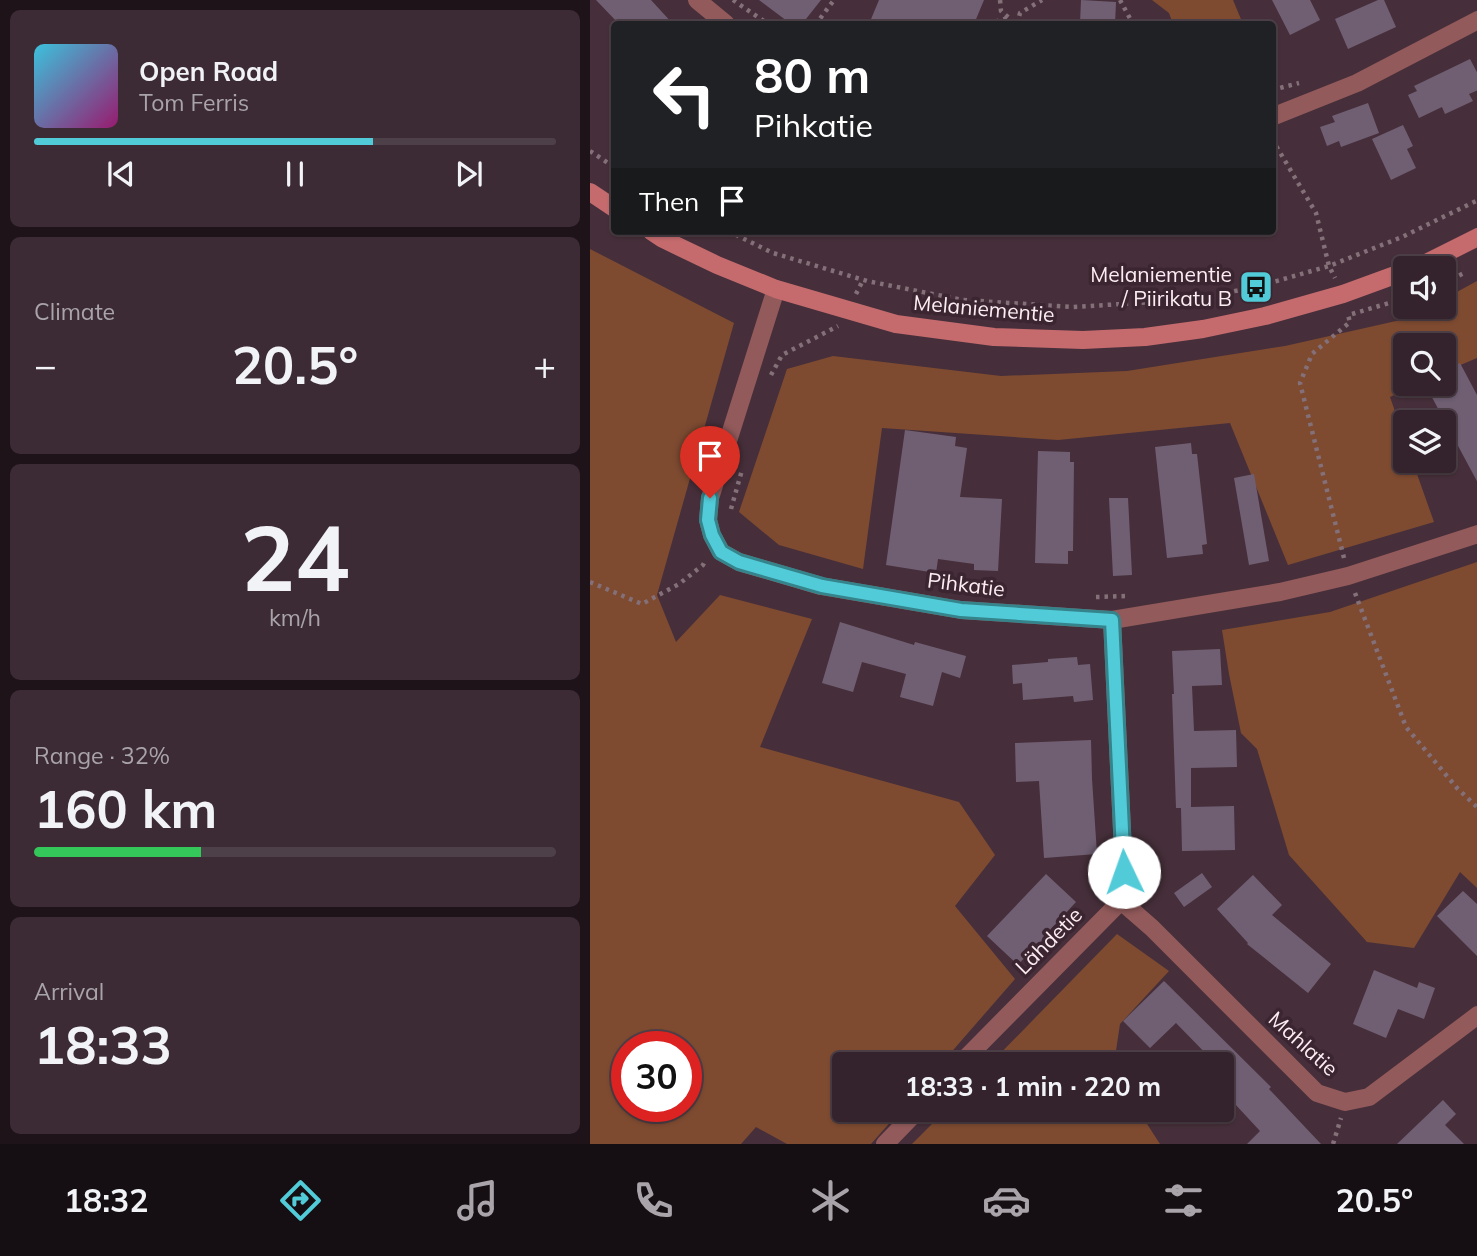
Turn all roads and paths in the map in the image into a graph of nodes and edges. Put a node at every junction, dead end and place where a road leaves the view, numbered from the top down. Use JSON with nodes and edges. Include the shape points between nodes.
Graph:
{"nodes":[{"id":1,"x":697,"y":0,"type":"edge"},
{"id":2,"x":733,"y":0,"type":"edge"},
{"id":3,"x":834,"y":0,"type":"edge"},
{"id":4,"x":1000,"y":0,"type":"edge"},
{"id":5,"x":1042,"y":0,"type":"edge"},
{"id":6,"x":1120,"y":0,"type":"edge"},
{"id":7,"x":1009,"y":18,"type":"junction"},
{"id":8,"x":1477,"y":20,"type":"edge"},
{"id":9,"x":722,"y":21,"type":"edge"},
{"id":10,"x":764,"y":21,"type":"edge"},
{"id":11,"x":820,"y":21,"type":"edge"},
{"id":12,"x":998,"y":21,"type":"edge"},
{"id":13,"x":1013,"y":21,"type":"edge"},
{"id":14,"x":1018,"y":21,"type":"edge"},
{"id":15,"x":1131,"y":21,"type":"edge"},
{"id":16,"x":1276,"y":115,"type":"edge"},
{"id":17,"x":1276,"y":146,"type":"edge"},
{"id":18,"x":590,"y":151,"type":"edge"},
{"id":19,"x":611,"y":165,"type":"edge"},
{"id":20,"x":590,"y":192,"type":"edge"},
{"id":21,"x":1477,"y":200,"type":"edge"},
{"id":22,"x":611,"y":206,"type":"edge"},
{"id":23,"x":657,"y":235,"type":"edge"},
{"id":24,"x":736,"y":235,"type":"edge"},
{"id":25,"x":1477,"y":237,"type":"edge"},
{"id":26,"x":1440,"y":256,"type":"edge"},
{"id":27,"x":1329,"y":266,"type":"junction"},
{"id":28,"x":1466,"y":272,"type":"dead end"},
{"id":29,"x":1393,"y":276,"type":"edge"},
{"id":30,"x":1456,"y":277,"type":"edge"},
{"id":31,"x":863,"y":280,"type":"junction"},
{"id":32,"x":776,"y":289,"type":"junction"},
{"id":33,"x":1342,"y":294,"type":"junction"},
{"id":34,"x":1393,"y":302,"type":"edge"},
{"id":35,"x":848,"y":311,"type":"junction"},
{"id":36,"x":1348,"y":316,"type":"junction"},
{"id":37,"x":769,"y":379,"type":"dead end"},
{"id":38,"x":746,"y":457,"type":"dead end"},
{"id":39,"x":730,"y":510,"type":"dead end"},
{"id":40,"x":1477,"y":534,"type":"edge"},
{"id":41,"x":716,"y":542,"type":"junction"},
{"id":42,"x":1348,"y":576,"type":"junction"},
{"id":43,"x":590,"y":582,"type":"edge"},
{"id":44,"x":1132,"y":595,"type":"dead end"},
{"id":45,"x":1093,"y":597,"type":"dead end"},
{"id":46,"x":1112,"y":620,"type":"junction"},
{"id":47,"x":1477,"y":808,"type":"edge"},
{"id":48,"x":1121,"y":901,"type":"junction"},
{"id":49,"x":1477,"y":1015,"type":"edge"},
{"id":50,"x":972,"y":1052,"type":"edge"},
{"id":51,"x":906,"y":1122,"type":"edge"},
{"id":52,"x":885,"y":1144,"type":"edge"}],
"edges":[{"from":1,"to":9,"type":"street"},
{"from":2,"to":10,"type":"path"},
{"from":3,"to":11,"type":"path"},
{"from":4,"to":7,"type":"path","via":[[1001,11]]},
{"from":5,"to":14,"type":"path","via":[[1020,13]]},
{"from":6,"to":15,"type":"path"},
{"from":7,"to":12,"type":"path"},
{"from":7,"to":13,"type":"path"},
{"from":8,"to":16,"type":"street","via":[[1357,83]]},
{"from":17,"to":27,"type":"path","via":[[1316,213]]},
{"from":18,"to":19,"type":"path"},
{"from":20,"to":22,"type":"main road"},
{"from":21,"to":27,"type":"path"},
{"from":23,"to":32,"type":"main road","name":"Melaniementie"},
{"from":24,"to":31,"type":"path","via":[[773,253]]},
{"from":25,"to":26,"type":"main road"},
{"from":27,"to":31,"type":"path","via":[[1187,300],[1073,307],[963,300]]},
{"from":27,"to":33,"type":"path"},
{"from":28,"to":30,"type":"path"},
{"from":29,"to":33,"type":"main road","name":"Melaniementie"},
{"from":31,"to":35,"type":"path"},
{"from":32,"to":35,"type":"main road","name":"Melaniementie"},
{"from":32,"to":41,"type":"street","via":[[710,498],[708,520]]},
{"from":33,"to":35,"type":"main road","name":"Melaniementie","via":[[1203,329],[1083,340],[994,337],[896,324]]},
{"from":33,"to":36,"type":"path"},
{"from":34,"to":36,"type":"path"},
{"from":35,"to":37,"type":"path","via":[[839,326],[782,355]]},
{"from":36,"to":42,"type":"path","via":[[1350,322],[1312,354],[1300,383]]},
{"from":38,"to":39,"type":"path"},
{"from":40,"to":42,"type":"street","name":"Pihkatie"},
{"from":41,"to":43,"type":"path","via":[[703,565],[642,604]]},
{"from":41,"to":46,"type":"street","name":"Pihkatie","via":[[721,552],[739,562],[822,586],[961,610]]},
{"from":42,"to":46,"type":"street","name":"Pihkatie"},
{"from":42,"to":47,"type":"path","via":[[1406,727]]},
{"from":44,"to":45,"type":"path"},
{"from":46,"to":48,"type":"street","via":[[1124,872]]},
{"from":48,"to":49,"type":"street","name":"Mahlatie","via":[[1317,1093],[1345,1102],[1369,1097]]},
{"from":48,"to":50,"type":"street","name":"Lähdetie"},
{"from":51,"to":52,"type":"street"}]}
